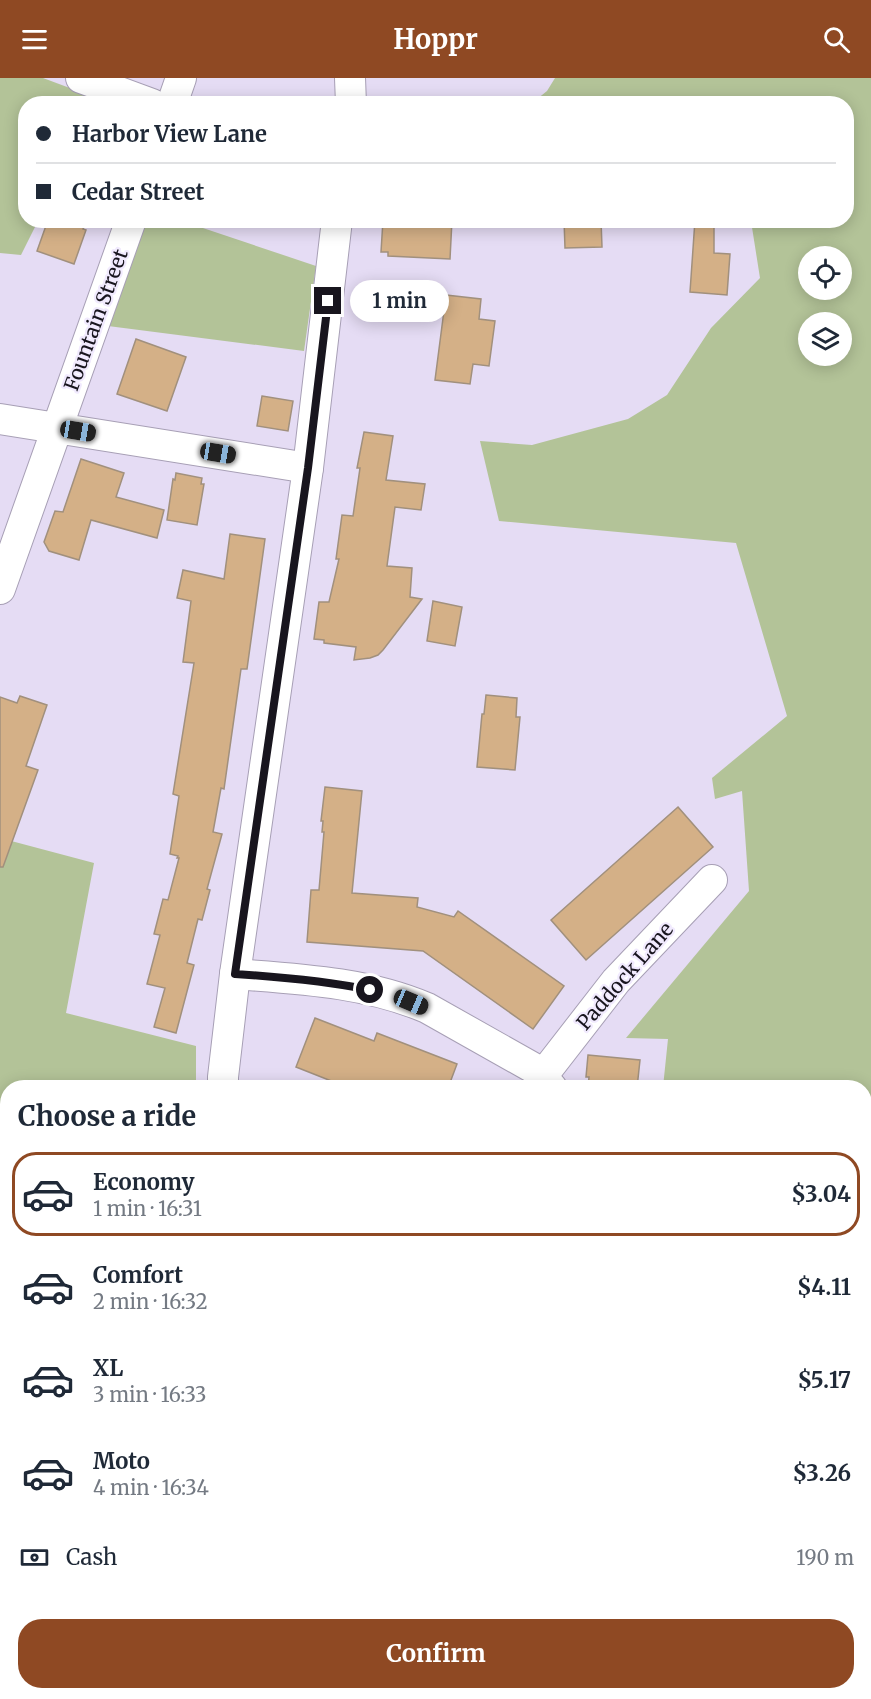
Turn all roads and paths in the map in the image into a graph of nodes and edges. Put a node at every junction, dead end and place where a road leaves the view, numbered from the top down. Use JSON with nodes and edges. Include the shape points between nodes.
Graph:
{"nodes":[{"id":1,"x":81,"y":78,"type":"edge"},
{"id":2,"x":181,"y":78,"type":"edge"},
{"id":3,"x":350,"y":78,"type":"edge"},
{"id":4,"x":130,"y":96,"type":"edge"},
{"id":5,"x":175,"y":96,"type":"edge"},
{"id":6,"x":351,"y":96,"type":"edge"},
{"id":7,"x":128,"y":228,"type":"edge"},
{"id":8,"x":336,"y":228,"type":"edge"},
{"id":9,"x":0,"y":419,"type":"edge"},
{"id":10,"x":57,"y":428,"type":"junction"},
{"id":11,"x":308,"y":468,"type":"junction"},
{"id":12,"x":0,"y":589,"type":"edge"},
{"id":13,"x":712,"y":880,"type":"dead end"},
{"id":14,"x":235,"y":974,"type":"junction"},
{"id":15,"x":223,"y":1080,"type":"edge"},
{"id":16,"x":547,"y":1080,"type":"edge"},
{"id":17,"x":549,"y":1080,"type":"edge"}],
"edges":[{"from":1,"to":4,"type":"street"},
{"from":2,"to":5,"type":"street"},
{"from":3,"to":6,"type":"street"},
{"from":7,"to":10,"type":"street","name":"Fountain Street"},
{"from":8,"to":11,"type":"street"},
{"from":9,"to":10,"type":"street"},
{"from":10,"to":11,"type":"street"},
{"from":10,"to":12,"type":"street","name":"Fountain Street"},
{"from":11,"to":14,"type":"street"},
{"from":13,"to":17,"type":"street","name":"Paddock Lane","via":[[616,981]]},
{"from":14,"to":15,"type":"street"},
{"from":14,"to":16,"type":"street","via":[[343,984],[395,996],[427,1008],[537,1070]]}]}
